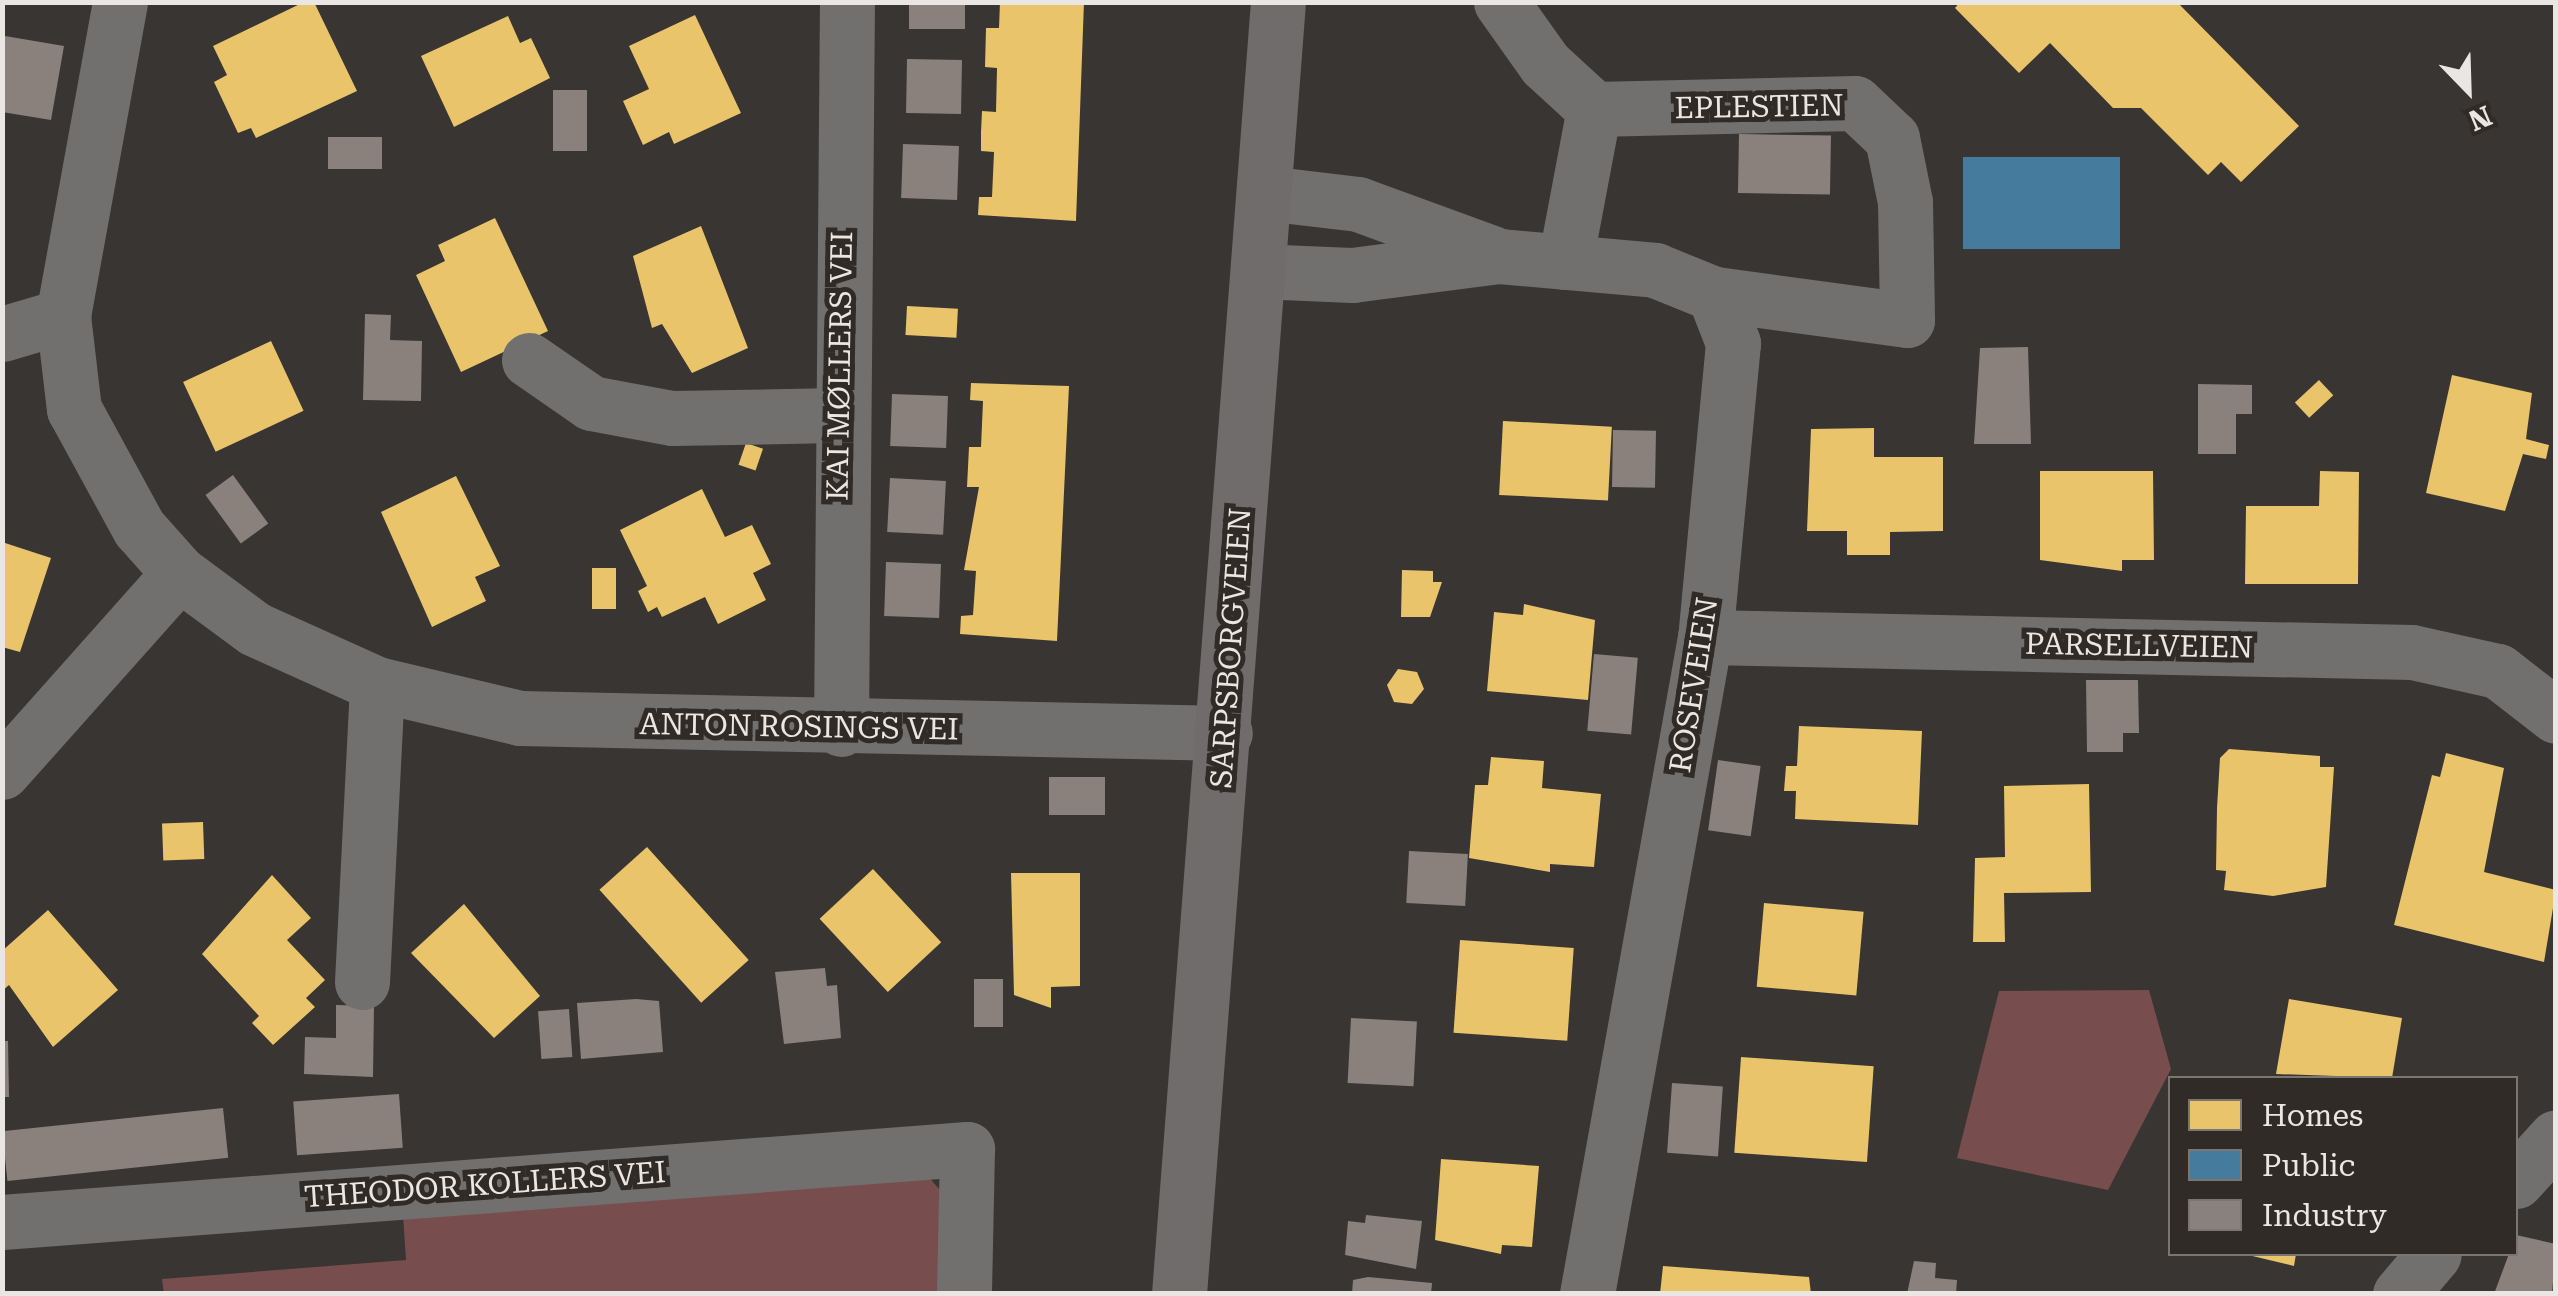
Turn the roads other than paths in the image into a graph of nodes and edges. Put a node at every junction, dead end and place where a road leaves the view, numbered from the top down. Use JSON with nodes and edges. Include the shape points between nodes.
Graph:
{"nodes":[{"id":1,"x":120,"y":2,"type":"edge"},
{"id":2,"x":847,"y":2,"type":"edge"},
{"id":3,"x":1278,"y":2,"type":"edge"},
{"id":4,"x":1501,"y":2,"type":"edge"},
{"id":5,"x":1594,"y":110,"type":"junction"},
{"id":6,"x":1266,"y":193,"type":"junction"},
{"id":7,"x":1499,"y":256,"type":"junction"},
{"id":8,"x":1565,"y":262,"type":"junction"},
{"id":9,"x":1259,"y":271,"type":"junction"},
{"id":10,"x":1714,"y":294,"type":"junction"},
{"id":11,"x":63,"y":316,"type":"junction"},
{"id":12,"x":2,"y":334,"type":"edge"},
{"id":13,"x":530,"y":360,"type":"dead end"},
{"id":14,"x":837,"y":414,"type":"junction"},
{"id":15,"x":180,"y":574,"type":"junction"},
{"id":16,"x":1705,"y":637,"type":"junction"},
{"id":17,"x":377,"y":684,"type":"junction"},
{"id":18,"x":2556,"y":716,"type":"edge"},
{"id":19,"x":841,"y":729,"type":"junction"},
{"id":20,"x":1226,"y":733,"type":"junction"},
{"id":21,"x":2,"y":772,"type":"edge"},
{"id":22,"x":362,"y":982,"type":"dead end"},
{"id":23,"x":2556,"y":1136,"type":"edge"},
{"id":24,"x":2518,"y":1179,"type":"edge"},
{"id":25,"x":2,"y":1222,"type":"edge"},
{"id":26,"x":2432,"y":1256,"type":"edge"},
{"id":27,"x":964,"y":1294,"type":"edge"},
{"id":28,"x":1179,"y":1294,"type":"edge"},
{"id":29,"x":1587,"y":1294,"type":"edge"},
{"id":30,"x":2400,"y":1294,"type":"edge"}],
"edges":[{"from":1,"to":11,"type":"street","name":"ANTON ROSINGS VEI"},
{"from":2,"to":14,"type":"street","name":"KAI MØLLERS VEI"},
{"from":3,"to":6,"type":"highway","name":"SARPSBORGVEIEN"},
{"from":4,"to":5,"type":"street"},
{"from":5,"to":8,"type":"street"},
{"from":5,"to":10,"type":"street","name":"EPLESTIEN","via":[[1855,103],[1892,138],[1905,202],[1907,320]]},
{"from":6,"to":7,"type":"street","via":[[1358,204]]},
{"from":6,"to":9,"type":"highway","name":"SARPSBORGVEIEN"},
{"from":7,"to":8,"type":"street"},
{"from":7,"to":9,"type":"street","via":[[1352,275]]},
{"from":8,"to":10,"type":"street","via":[[1655,270]]},
{"from":9,"to":20,"type":"highway","name":"SARPSBORGVEIEN"},
{"from":10,"to":16,"type":"street","name":"ROSEVEIEN","via":[[1733,343]]},
{"from":11,"to":12,"type":"street"},
{"from":11,"to":15,"type":"street","name":"ANTON ROSINGS VEI","via":[[74,409],[139,528]]},
{"from":13,"to":14,"type":"street","via":[[590,403],[672,418]]},
{"from":14,"to":19,"type":"street","name":"KAI MØLLERS VEI"},
{"from":15,"to":17,"type":"street","name":"ANTON ROSINGS VEI","via":[[255,629]]},
{"from":15,"to":21,"type":"street"},
{"from":16,"to":18,"type":"street","name":"PARSELLVEIEN","via":[[2412,652],[2498,670]]},
{"from":16,"to":29,"type":"street","name":"ROSEVEIEN"},
{"from":17,"to":19,"type":"street","name":"ANTON ROSINGS VEI","via":[[520,718]]},
{"from":17,"to":22,"type":"street"},
{"from":19,"to":20,"type":"street","name":"ANTON ROSINGS VEI"},
{"from":20,"to":28,"type":"highway","name":"SARPSBORGVEIEN"},
{"from":23,"to":24,"type":"street"},
{"from":25,"to":27,"type":"street","name":"THEODOR KOLLERS VEI","via":[[967,1149]]},
{"from":26,"to":30,"type":"street"}]}
